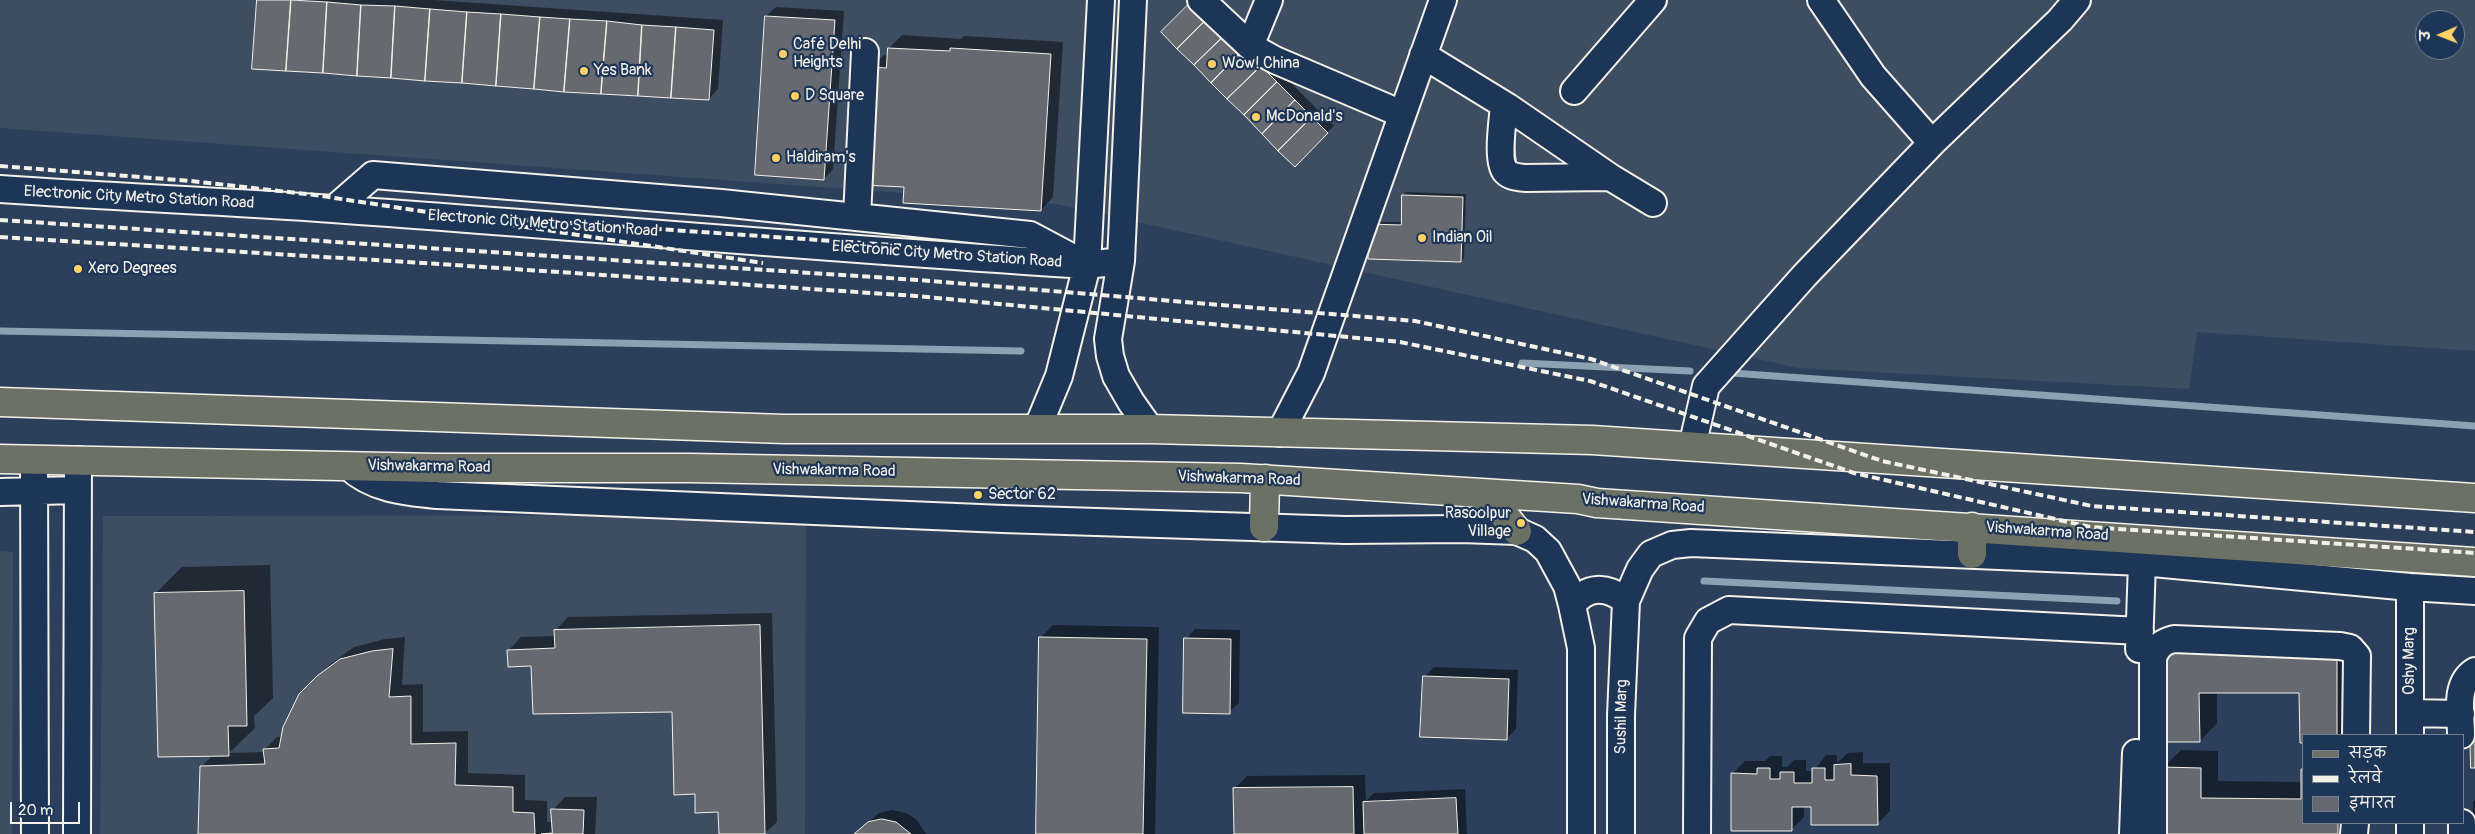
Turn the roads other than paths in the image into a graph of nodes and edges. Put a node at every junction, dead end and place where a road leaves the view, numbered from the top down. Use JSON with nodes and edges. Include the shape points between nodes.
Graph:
{"nodes":[{"id":1,"x":1101,"y":0,"type":"edge"},
{"id":2,"x":1133,"y":0,"type":"edge"},
{"id":3,"x":1200,"y":0,"type":"edge"},
{"id":4,"x":1269,"y":0,"type":"edge"},
{"id":5,"x":1443,"y":0,"type":"edge"},
{"id":6,"x":1653,"y":0,"type":"edge"},
{"id":7,"x":1821,"y":0,"type":"edge"},
{"id":8,"x":2077,"y":0,"type":"edge"},
{"id":9,"x":1250,"y":46,"type":"junction"},
{"id":10,"x":866,"y":52,"type":"dead end"},
{"id":11,"x":1423,"y":55,"type":"junction"},
{"id":12,"x":1574,"y":91,"type":"dead end"},
{"id":13,"x":1504,"y":105,"type":"junction"},
{"id":14,"x":1402,"y":114,"type":"junction"},
{"id":15,"x":1932,"y":143,"type":"junction"},
{"id":16,"x":1610,"y":177,"type":"junction"},
{"id":17,"x":0,"y":189,"type":"edge"},
{"id":18,"x":1653,"y":203,"type":"dead end"},
{"id":19,"x":334,"y":209,"type":"junction"},
{"id":20,"x":857,"y":217,"type":"junction"},
{"id":21,"x":1121,"y":261,"type":"junction"},
{"id":22,"x":1087,"y":265,"type":"junction"},
{"id":23,"x":0,"y":402,"type":"edge"},
{"id":24,"x":691,"y":426,"type":"junction"},
{"id":25,"x":1037,"y":428,"type":"junction"},
{"id":26,"x":784,"y":429,"type":"junction"},
{"id":27,"x":1150,"y":429,"type":"junction"},
{"id":28,"x":1280,"y":433,"type":"junction"},
{"id":29,"x":1692,"y":447,"type":"junction"},
{"id":30,"x":0,"y":459,"type":"edge"},
{"id":31,"x":34,"y":460,"type":"junction"},
{"id":32,"x":78,"y":460,"type":"junction"},
{"id":33,"x":348,"y":466,"type":"junction"},
{"id":34,"x":690,"y":468,"type":"junction"},
{"id":35,"x":782,"y":470,"type":"junction"},
{"id":36,"x":1265,"y":479,"type":"junction"},
{"id":37,"x":78,"y":490,"type":"junction"},
{"id":38,"x":0,"y":492,"type":"edge"},
{"id":39,"x":34,"y":492,"type":"junction"},
{"id":40,"x":1479,"y":493,"type":"junction"},
{"id":41,"x":2475,"y":498,"type":"edge"},
{"id":42,"x":1264,"y":527,"type":"junction"},
{"id":43,"x":1972,"y":527,"type":"junction"},
{"id":44,"x":1517,"y":531,"type":"junction"},
{"id":45,"x":1972,"y":554,"type":"junction"},
{"id":46,"x":2142,"y":562,"type":"junction"},
{"id":47,"x":2475,"y":562,"type":"edge"},
{"id":48,"x":2410,"y":587,"type":"junction"},
{"id":49,"x":2475,"y":591,"type":"edge"},
{"id":50,"x":1626,"y":600,"type":"junction"},
{"id":51,"x":1572,"y":605,"type":"junction"},
{"id":52,"x":2140,"y":631,"type":"junction"},
{"id":53,"x":2475,"y":670,"type":"edge"},
{"id":54,"x":2410,"y":724,"type":"edge"},
{"id":55,"x":2461,"y":724,"type":"edge"},
{"id":56,"x":2356,"y":734,"type":"edge"},
{"id":57,"x":35,"y":834,"type":"edge"},
{"id":58,"x":77,"y":834,"type":"edge"},
{"id":59,"x":1581,"y":834,"type":"edge"},
{"id":60,"x":1621,"y":834,"type":"edge"},
{"id":61,"x":1697,"y":834,"type":"edge"},
{"id":62,"x":2133,"y":834,"type":"edge"},
{"id":63,"x":2153,"y":834,"type":"edge"}],
"edges":[{"from":1,"to":22,"type":"street"},
{"from":2,"to":21,"type":"street"},
{"from":3,"to":9,"type":"street"},
{"from":4,"to":9,"type":"street"},
{"from":5,"to":11,"type":"street"},
{"from":6,"to":12,"type":"street"},
{"from":7,"to":15,"type":"street","via":[[1873,76]]},
{"from":8,"to":15,"type":"street"},
{"from":9,"to":14,"type":"street","via":[[1275,60]]},
{"from":10,"to":20,"type":"street"},
{"from":11,"to":13,"type":"street"},
{"from":11,"to":14,"type":"street"},
{"from":13,"to":16,"type":"street"},
{"from":13,"to":16,"type":"street","via":[[1501,162],[1513,177]]},
{"from":14,"to":28,"type":"street","via":[[1311,373]]},
{"from":15,"to":29,"type":"street","via":[[1805,275],[1706,386]]},
{"from":16,"to":18,"type":"street"},
{"from":17,"to":19,"type":"street","name":"Electronic City Metro Station Road"},
{"from":19,"to":20,"type":"street","via":[[373,175]]},
{"from":19,"to":22,"type":"street","name":"Electronic City Metro Station Road"},
{"from":20,"to":22,"type":"street","via":[[1030,236]]},
{"from":21,"to":22,"type":"street","name":"Electronic City Metro Station Road"},
{"from":21,"to":27,"type":"street","via":[[1108,339],[1110,356],[1121,385]]},
{"from":22,"to":25,"type":"street","via":[[1059,376]]},
{"from":23,"to":24,"type":"main road"},
{"from":24,"to":26,"type":"main road"},
{"from":24,"to":34,"type":"main road","via":[[709,433],[714,440],[714,451],[703,465]]},
{"from":25,"to":26,"type":"main road"},
{"from":25,"to":27,"type":"main road"},
{"from":26,"to":35,"type":"main road","via":[[771,433],[763,440],[761,448],[762,457],[768,465]]},
{"from":27,"to":28,"type":"main road"},
{"from":28,"to":29,"type":"main road","via":[[1592,440]]},
{"from":29,"to":41,"type":"main road"},
{"from":30,"to":31,"type":"main road","name":"Vishwakarma Road"},
{"from":31,"to":32,"type":"main road","name":"Vishwakarma Road"},
{"from":31,"to":39,"type":"street"},
{"from":32,"to":33,"type":"main road","name":"Vishwakarma Road"},
{"from":32,"to":37,"type":"street"},
{"from":33,"to":34,"type":"main road","name":"Vishwakarma Road"},
{"from":33,"to":42,"type":"street","via":[[360,477],[399,491],[437,495]]},
{"from":34,"to":35,"type":"main road","name":"Vishwakarma Road"},
{"from":35,"to":36,"type":"main road","name":"Vishwakarma Road"},
{"from":36,"to":40,"type":"main road","name":"Vishwakarma Road"},
{"from":36,"to":42,"type":"main road"},
{"from":37,"to":39,"type":"street"},
{"from":37,"to":58,"type":"street"},
{"from":38,"to":39,"type":"street"},
{"from":39,"to":57,"type":"street"},
{"from":40,"to":43,"type":"main road","name":"Vishwakarma Road"},
{"from":40,"to":44,"type":"main road"},
{"from":42,"to":44,"type":"street"},
{"from":43,"to":45,"type":"main road"},
{"from":43,"to":47,"type":"main road","name":"Vishwakarma Road"},
{"from":44,"to":51,"type":"street","via":[[1535,539],[1548,550],[1567,586]]},
{"from":45,"to":46,"type":"street"},
{"from":45,"to":50,"type":"street","via":[[1691,543],[1672,545],[1651,554],[1640,569]]},
{"from":46,"to":48,"type":"street"},
{"from":46,"to":52,"type":"street"},
{"from":48,"to":49,"type":"street"},
{"from":48,"to":54,"type":"street","name":"Oshy Marg"},
{"from":50,"to":51,"type":"street","via":[[1611,592],[1594,590],[1580,595]]},
{"from":50,"to":60,"type":"street","name":"Sushil Marg","via":[[1620,715]]},
{"from":51,"to":59,"type":"street","via":[[1580,648]]},
{"from":52,"to":61,"type":"street","via":[[1728,610],[1708,621],[1698,638]]},
{"from":52,"to":62,"type":"street"},
{"from":53,"to":55,"type":"street","via":[[2466,677],[2460,691]]},
{"from":54,"to":55,"type":"street"},
{"from":56,"to":63,"type":"street","via":[[2357,656],[2350,648],[2174,639],[2164,642],[2157,647],[2153,657]]}]}
